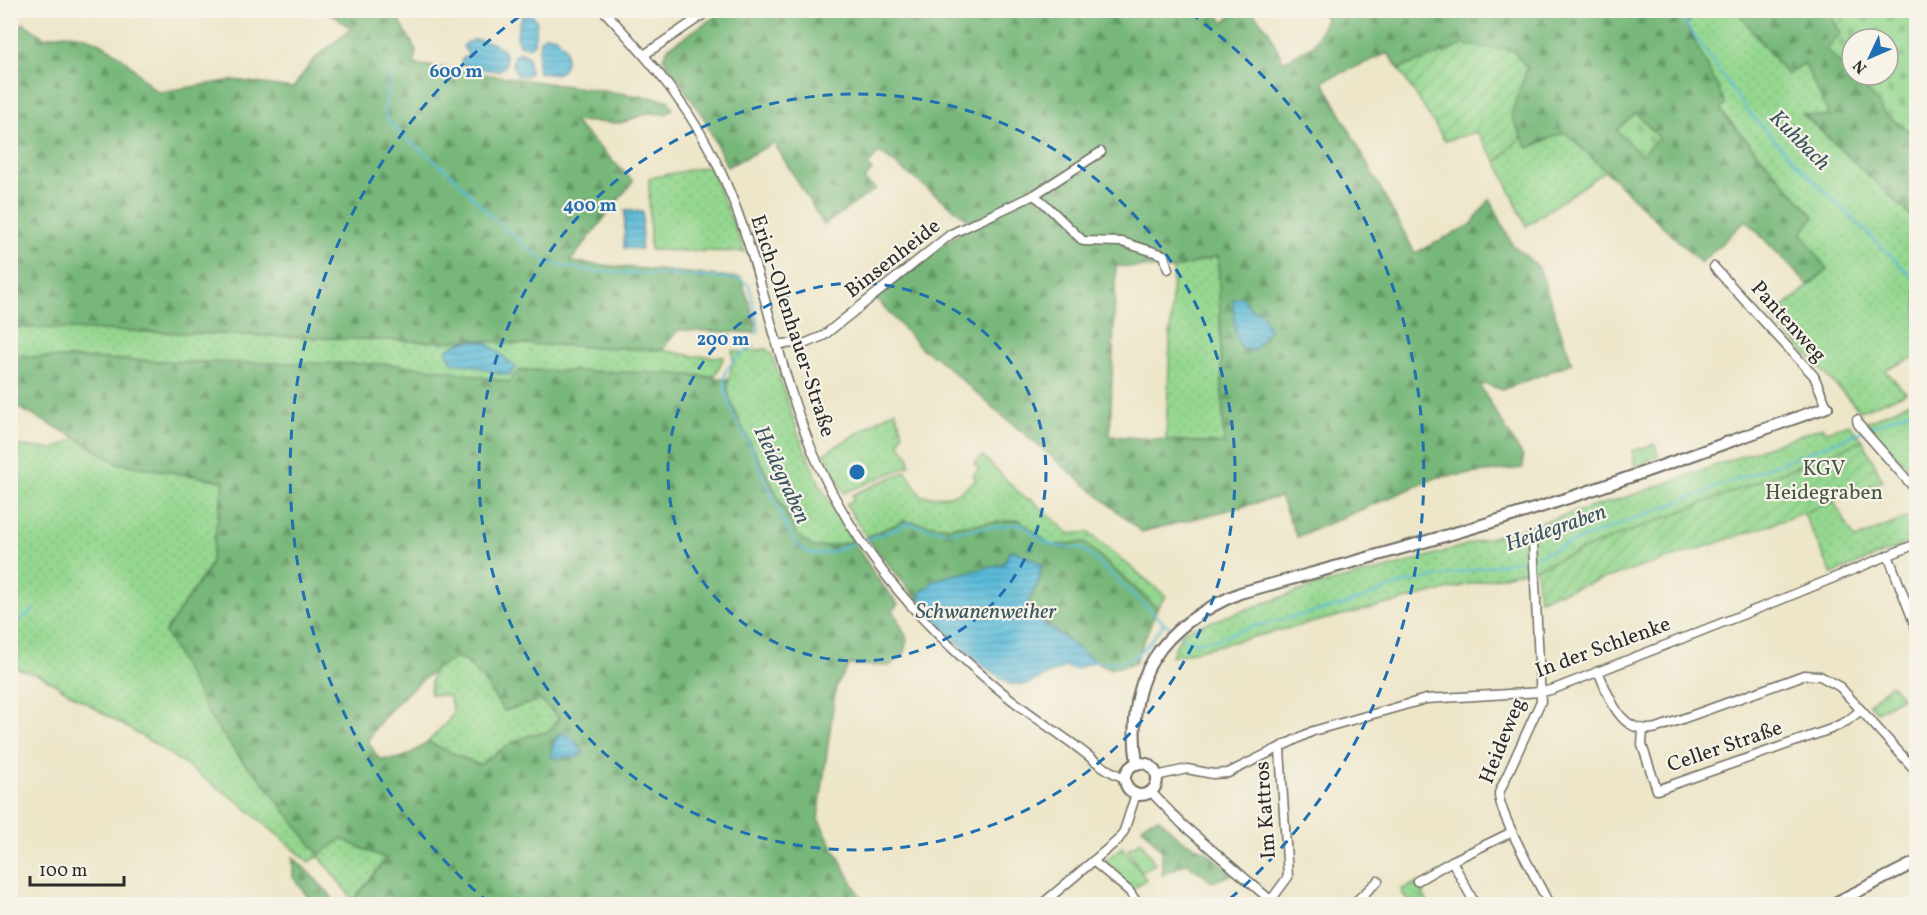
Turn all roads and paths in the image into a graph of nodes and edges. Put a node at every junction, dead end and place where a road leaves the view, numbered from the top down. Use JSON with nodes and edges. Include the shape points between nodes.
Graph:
{"nodes":[{"id":1,"x":603,"y":10,"type":"edge"},
{"id":2,"x":710,"y":10,"type":"edge"},
{"id":3,"x":644,"y":55,"type":"junction"},
{"id":4,"x":1101,"y":152,"type":"dead end"},
{"id":5,"x":1034,"y":195,"type":"junction"},
{"id":6,"x":1714,"y":267,"type":"dead end"},
{"id":7,"x":1168,"y":269,"type":"dead end"},
{"id":8,"x":776,"y":344,"type":"junction"},
{"id":9,"x":1827,"y":407,"type":"joint"},
{"id":10,"x":1858,"y":423,"type":"dead end"},
{"id":11,"x":1917,"y":490,"type":"edge"},
{"id":12,"x":1533,"y":543,"type":"dead end"},
{"id":13,"x":1917,"y":544,"type":"edge"},
{"id":14,"x":1888,"y":555,"type":"junction"},
{"id":15,"x":1917,"y":628,"type":"edge"},
{"id":16,"x":1598,"y":671,"type":"junction"},
{"id":17,"x":1542,"y":692,"type":"junction"},
{"id":18,"x":1861,"y":710,"type":"junction"},
{"id":19,"x":1644,"y":730,"type":"junction"},
{"id":20,"x":1280,"y":749,"type":"junction"},
{"id":21,"x":1137,"y":764,"type":"junction"},
{"id":22,"x":1917,"y":771,"type":"edge"},
{"id":23,"x":1156,"y":776,"type":"junction"},
{"id":24,"x":1125,"y":778,"type":"junction"},
{"id":25,"x":1151,"y":792,"type":"junction"},
{"id":26,"x":1136,"y":794,"type":"junction"},
{"id":27,"x":1512,"y":832,"type":"junction"},
{"id":28,"x":1094,"y":861,"type":"junction"},
{"id":29,"x":1452,"y":861,"type":"junction"},
{"id":30,"x":1917,"y":862,"type":"edge"},
{"id":31,"x":1378,"y":881,"type":"dead end"},
{"id":32,"x":1418,"y":881,"type":"dead end"},
{"id":33,"x":1273,"y":902,"type":"edge"},
{"id":34,"x":1042,"y":904,"type":"edge"},
{"id":35,"x":1138,"y":904,"type":"edge"},
{"id":36,"x":1353,"y":904,"type":"edge"},
{"id":37,"x":1475,"y":904,"type":"edge"},
{"id":38,"x":1550,"y":904,"type":"edge"},
{"id":39,"x":1833,"y":904,"type":"edge"}],
"edges":[{"from":1,"to":3,"type":"street","name":"Erich-Ollenhauer-Straße"},
{"from":2,"to":3,"type":"street"},
{"from":3,"to":8,"type":"street","name":"Erich-Ollenhauer-Straße","via":[[684,106],[725,181]]},
{"from":4,"to":5,"type":"street","name":"Binsenheide"},
{"from":5,"to":7,"type":"street","via":[[1083,242],[1122,242],[1164,255]]},
{"from":5,"to":8,"type":"street","name":"Binsenheide","via":[[951,234],[823,336],[806,343]]},
{"from":6,"to":9,"type":"street","name":"Pantenweg","via":[[1814,376]]},
{"from":8,"to":24,"type":"street","name":"Erich-Ollenhauer-Straße","via":[[814,454],[836,499],[860,541],[904,599],[961,657],[1013,701],[1099,764]]},
{"from":9,"to":21,"type":"main road","via":[[1643,474],[1214,604],[1187,622],[1150,664],[1138,693],[1133,728]]},
{"from":10,"to":11,"type":"street"},
{"from":12,"to":17,"type":"street","name":"Heideweg"},
{"from":13,"to":14,"type":"street","name":"In der Schlenke"},
{"from":14,"to":15,"type":"street"},
{"from":14,"to":16,"type":"street","name":"In der Schlenke"},
{"from":16,"to":17,"type":"street","name":"In der Schlenke"},
{"from":16,"to":19,"type":"street","via":[[1620,716]]},
{"from":17,"to":20,"type":"street","name":"In der Schlenke","via":[[1426,699],[1313,732]]},
{"from":17,"to":27,"type":"street","name":"Heideweg","via":[[1500,794]]},
{"from":18,"to":19,"type":"street","via":[[1826,678],[1804,675]]},
{"from":18,"to":19,"type":"street","name":"Celler Straße","via":[[1847,722],[1820,733],[1657,790],[1642,745]]},
{"from":18,"to":22,"type":"street"},
{"from":20,"to":23,"type":"street","name":"In der Schlenke","via":[[1228,773],[1187,769]]},
{"from":20,"to":33,"type":"street","name":"Im Kattros","via":[[1288,877]]},
{"from":21,"to":23,"type":"main road","via":[[1147,765]]},
{"from":21,"to":24,"type":"main road"},
{"from":23,"to":25,"type":"main road"},
{"from":24,"to":26,"type":"main road","via":[[1128,788]]},
{"from":25,"to":26,"type":"main road"},
{"from":25,"to":33,"type":"street","via":[[1182,824]]},
{"from":26,"to":28,"type":"street","via":[[1124,831]]},
{"from":27,"to":29,"type":"street"},
{"from":27,"to":38,"type":"street","name":"Heideweg"},
{"from":28,"to":34,"type":"street"},
{"from":28,"to":35,"type":"street","via":[[1129,891]]},
{"from":29,"to":32,"type":"street"},
{"from":29,"to":37,"type":"street"},
{"from":30,"to":39,"type":"main road"},
{"from":31,"to":36,"type":"street"}]}
